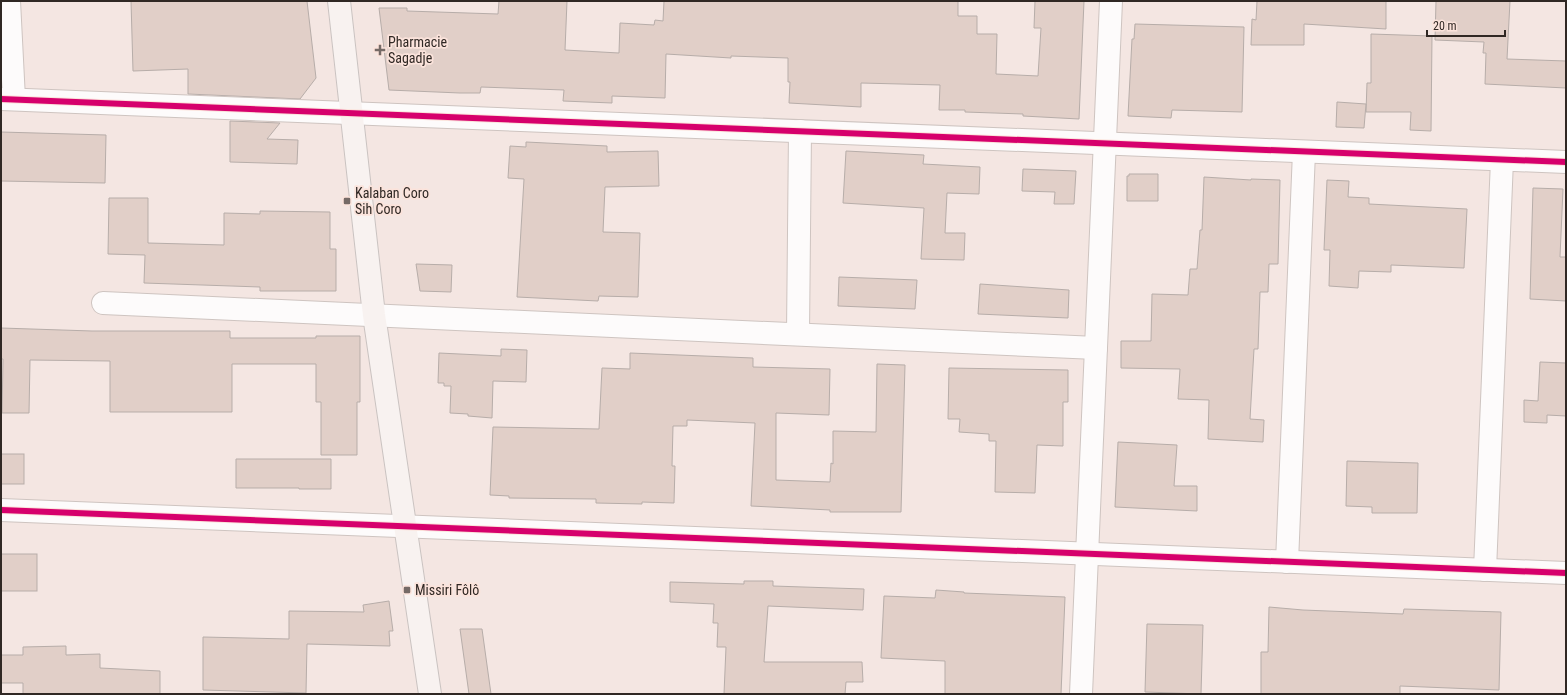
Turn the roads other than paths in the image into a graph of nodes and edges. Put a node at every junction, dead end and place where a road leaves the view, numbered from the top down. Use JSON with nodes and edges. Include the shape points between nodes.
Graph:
{"nodes":[{"id":1,"x":9,"y":1,"type":"edge"},
{"id":2,"x":339,"y":1,"type":"edge"},
{"id":3,"x":1111,"y":1,"type":"edge"},
{"id":4,"x":7,"y":99,"type":"edge"},
{"id":5,"x":351,"y":113,"type":"junction"},
{"id":6,"x":800,"y":131,"type":"junction"},
{"id":7,"x":1105,"y":144,"type":"junction"},
{"id":8,"x":1304,"y":152,"type":"junction"},
{"id":9,"x":1502,"y":160,"type":"junction"},
{"id":10,"x":1566,"y":162,"type":"edge"},
{"id":11,"x":104,"y":303,"type":"dead end"},
{"id":12,"x":374,"y":316,"type":"junction"},
{"id":13,"x":798,"y":334,"type":"junction"},
{"id":14,"x":1096,"y":348,"type":"junction"},
{"id":15,"x":1,"y":510,"type":"edge"},
{"id":16,"x":405,"y":526,"type":"junction"},
{"id":17,"x":1086,"y":553,"type":"junction"},
{"id":18,"x":1287,"y":562,"type":"junction"},
{"id":19,"x":1485,"y":570,"type":"junction"},
{"id":20,"x":1566,"y":573,"type":"edge"},
{"id":21,"x":430,"y":694,"type":"edge"},
{"id":22,"x":1081,"y":694,"type":"edge"}],
"edges":[{"from":1,"to":4,"type":"street"},
{"from":2,"to":5,"type":"main road"},
{"from":3,"to":7,"type":"street"},
{"from":4,"to":5,"type":"street"},
{"from":5,"to":6,"type":"street"},
{"from":5,"to":12,"type":"main road"},
{"from":6,"to":7,"type":"street"},
{"from":6,"to":13,"type":"street"},
{"from":7,"to":8,"type":"street"},
{"from":7,"to":14,"type":"street"},
{"from":8,"to":9,"type":"street"},
{"from":8,"to":18,"type":"street"},
{"from":9,"to":10,"type":"street"},
{"from":9,"to":19,"type":"street"},
{"from":11,"to":12,"type":"street"},
{"from":12,"to":13,"type":"street"},
{"from":12,"to":16,"type":"main road"},
{"from":13,"to":14,"type":"street"},
{"from":14,"to":17,"type":"street"},
{"from":15,"to":16,"type":"street"},
{"from":16,"to":17,"type":"street"},
{"from":16,"to":21,"type":"main road"},
{"from":17,"to":18,"type":"street"},
{"from":17,"to":22,"type":"street"},
{"from":18,"to":19,"type":"street"},
{"from":19,"to":20,"type":"street"}]}
